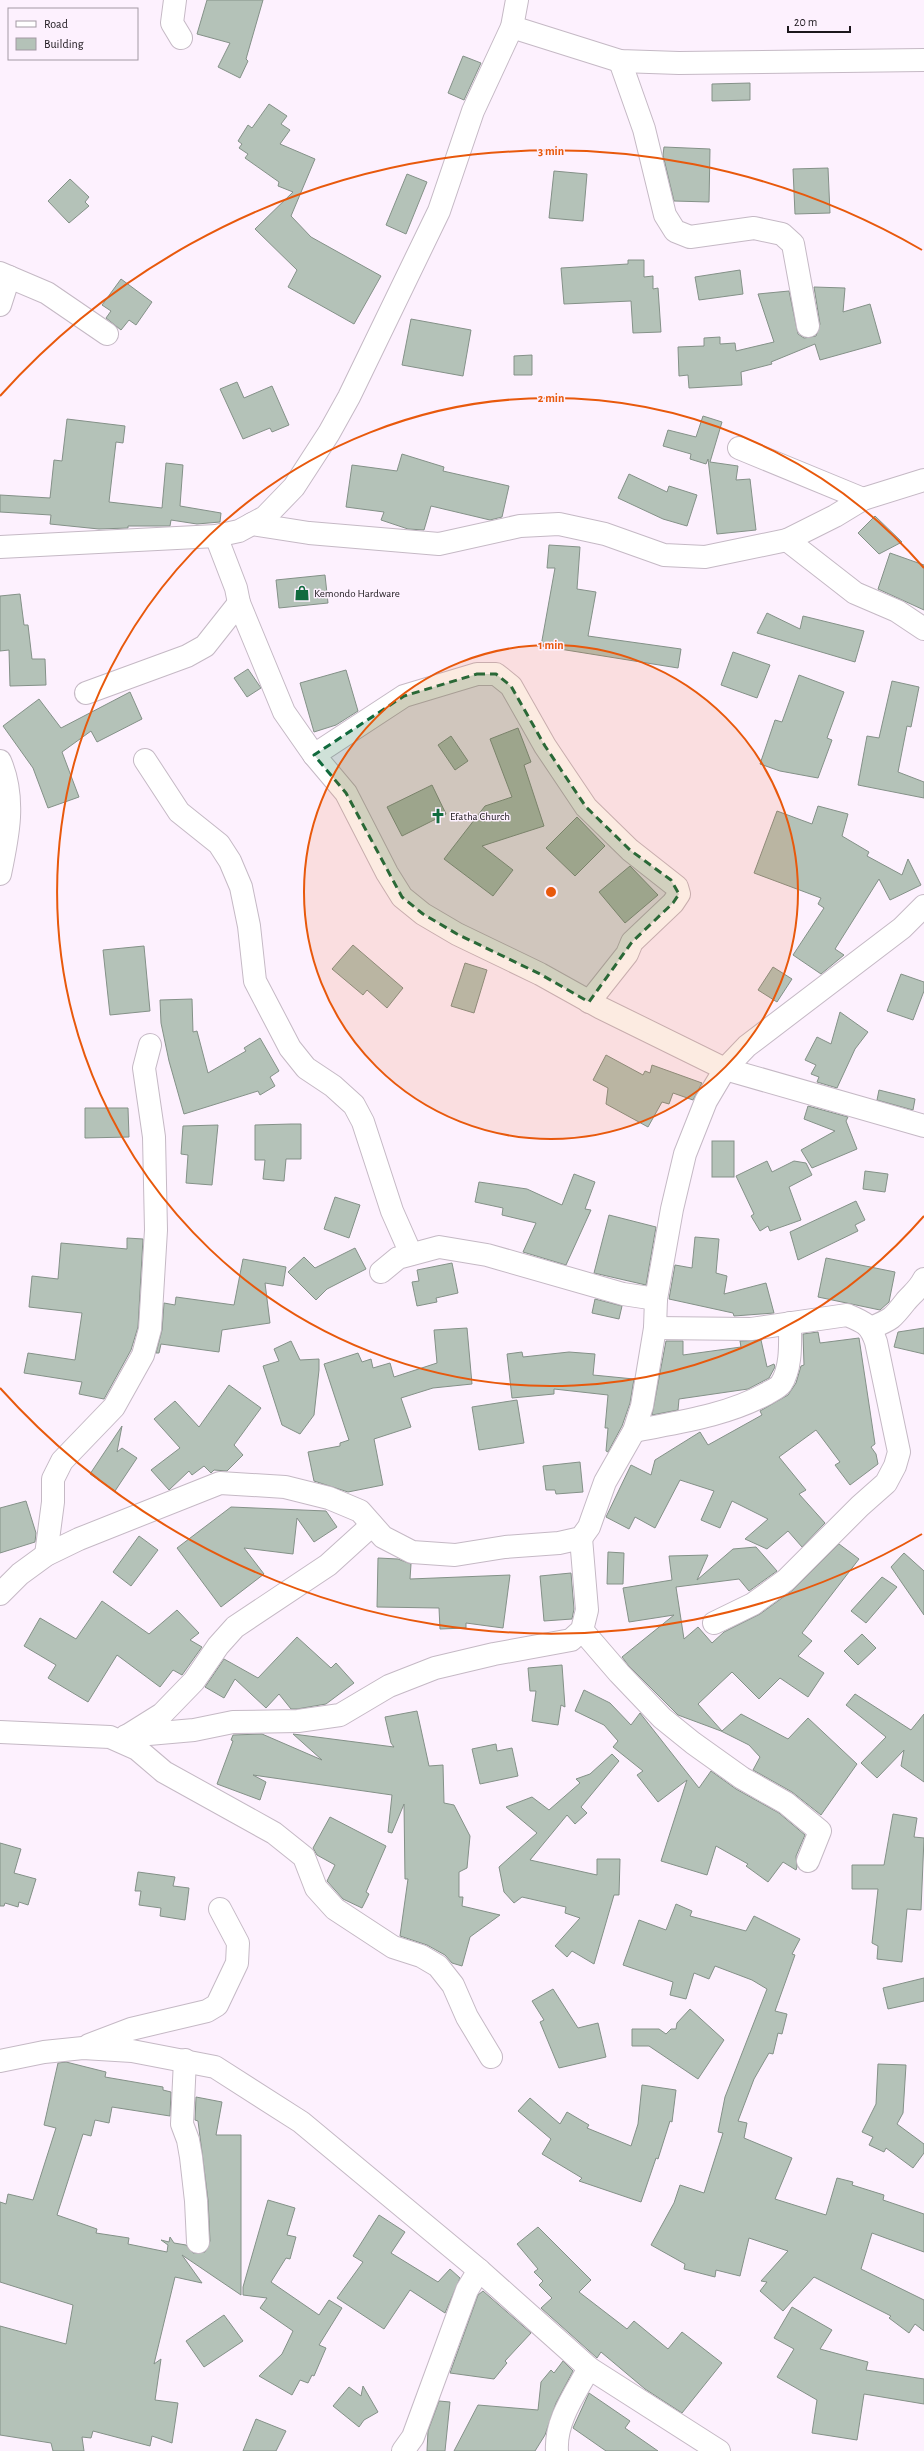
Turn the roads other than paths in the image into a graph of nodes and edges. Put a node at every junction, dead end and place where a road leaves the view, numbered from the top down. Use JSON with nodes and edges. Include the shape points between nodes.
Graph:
{"nodes":[{"id":1,"x":175,"y":0,"type":"edge"},
{"id":2,"x":517,"y":0,"type":"edge"},
{"id":3,"x":512,"y":27,"type":"junction"},
{"id":4,"x":181,"y":38,"type":"dead end"},
{"id":5,"x":924,"y":60,"type":"edge"},
{"id":6,"x":620,"y":61,"type":"junction"},
{"id":7,"x":5,"y":275,"type":"edge"},
{"id":8,"x":0,"y":305,"type":"edge"},
{"id":9,"x":808,"y":326,"type":"dead end"},
{"id":10,"x":107,"y":334,"type":"dead end"},
{"id":11,"x":739,"y":448,"type":"dead end"},
{"id":12,"x":924,"y":480,"type":"edge"},
{"id":13,"x":862,"y":499,"type":"junction"},
{"id":14,"x":252,"y":524,"type":"junction"},
{"id":15,"x":216,"y":536,"type":"junction"},
{"id":16,"x":787,"y":540,"type":"junction"},
{"id":17,"x":0,"y":547,"type":"edge"},
{"id":18,"x":239,"y":602,"type":"junction"},
{"id":19,"x":924,"y":629,"type":"edge"},
{"id":20,"x":86,"y":693,"type":"dead end"},
{"id":21,"x":314,"y":755,"type":"junction"},
{"id":22,"x":145,"y":760,"type":"dead end"},
{"id":23,"x":0,"y":761,"type":"edge"},
{"id":24,"x":0,"y":874,"type":"edge"},
{"id":25,"x":924,"y":906,"type":"edge"},
{"id":26,"x":589,"y":1002,"type":"junction"},
{"id":27,"x":150,"y":1045,"type":"dead end"},
{"id":28,"x":725,"y":1069,"type":"junction"},
{"id":29,"x":924,"y":1126,"type":"edge"},
{"id":30,"x":411,"y":1254,"type":"junction"},
{"id":31,"x":382,"y":1272,"type":"dead end"},
{"id":32,"x":922,"y":1288,"type":"edge"},
{"id":33,"x":656,"y":1299,"type":"junction"},
{"id":34,"x":790,"y":1324,"type":"junction"},
{"id":35,"x":655,"y":1328,"type":"junction"},
{"id":36,"x":871,"y":1328,"type":"junction"},
{"id":37,"x":634,"y":1431,"type":"junction"},
{"id":38,"x":372,"y":1525,"type":"junction"},
{"id":39,"x":581,"y":1538,"type":"junction"},
{"id":40,"x":46,"y":1555,"type":"junction"},
{"id":41,"x":0,"y":1594,"type":"edge"},
{"id":42,"x":714,"y":1623,"type":"dead end"},
{"id":43,"x":582,"y":1630,"type":"junction"},
{"id":44,"x":0,"y":1732,"type":"edge"},
{"id":45,"x":122,"y":1738,"type":"junction"},
{"id":46,"x":808,"y":1861,"type":"dead end"},
{"id":47,"x":220,"y":1909,"type":"dead end"},
{"id":48,"x":83,"y":2048,"type":"junction"},
{"id":49,"x":491,"y":2057,"type":"dead end"},
{"id":50,"x":184,"y":2060,"type":"junction"},
{"id":51,"x":0,"y":2061,"type":"edge"},
{"id":52,"x":198,"y":2242,"type":"dead end"},
{"id":53,"x":479,"y":2270,"type":"junction"},
{"id":54,"x":589,"y":2368,"type":"junction"},
{"id":55,"x":403,"y":2451,"type":"edge"},
{"id":56,"x":557,"y":2451,"type":"edge"},
{"id":57,"x":719,"y":2451,"type":"edge"}],
"edges":[{"from":1,"to":4,"type":"street","via":[[172,23]]},
{"from":2,"to":3,"type":"street"},
{"from":3,"to":6,"type":"street"},
{"from":3,"to":14,"type":"street","via":[[473,111],[439,211],[349,397],[294,487],[265,517]]},
{"from":5,"to":6,"type":"street","via":[[680,63]]},
{"from":6,"to":9,"type":"street","via":[[644,129],[665,215],[675,231],[690,237],[754,228],[782,234],[792,244]]},
{"from":7,"to":8,"type":"street"},
{"from":7,"to":10,"type":"street","via":[[47,293]]},
{"from":11,"to":13,"type":"street"},
{"from":12,"to":13,"type":"street"},
{"from":13,"to":16,"type":"street"},
{"from":14,"to":15,"type":"street","via":[[239,531]]},
{"from":14,"to":16,"type":"street","via":[[308,533],[438,544],[520,526],[559,524],[605,534],[664,555],[705,557]]},
{"from":15,"to":17,"type":"street"},
{"from":15,"to":18,"type":"street"},
{"from":16,"to":19,"type":"street","via":[[855,593],[897,610]]},
{"from":18,"to":20,"type":"street","via":[[204,646]]},
{"from":18,"to":21,"type":"street","via":[[284,712]]},
{"from":21,"to":26,"type":"street","via":[[346,793],[402,897],[423,914],[457,934],[540,974]]},
{"from":21,"to":26,"type":"street","via":[[404,696],[477,674],[496,674],[505,678],[545,746],[586,807],[630,850],[677,887],[679,894],[673,904],[632,942],[627,954]]},
{"from":22,"to":30,"type":"street","via":[[179,812],[219,844],[230,861],[241,886],[249,926],[255,980],[277,1024],[306,1068],[333,1086],[354,1105],[363,1122],[392,1211]]},
{"from":23,"to":24,"type":"street","via":[[10,790],[7,840]]},
{"from":25,"to":28,"type":"street","via":[[902,928],[747,1046]]},
{"from":26,"to":28,"type":"street"},
{"from":27,"to":40,"type":"street","via":[[144,1068],[154,1137],[156,1230],[150,1329],[143,1355],[114,1407],[62,1461],[53,1479],[53,1502]]},
{"from":28,"to":29,"type":"street"},
{"from":28,"to":33,"type":"street","via":[[706,1101],[685,1154]]},
{"from":30,"to":31,"type":"street","via":[[398,1258]]},
{"from":30,"to":33,"type":"street","via":[[439,1247],[458,1249],[623,1294]]},
{"from":32,"to":36,"type":"street","via":[[906,1300],[899,1313]]},
{"from":33,"to":35,"type":"street"},
{"from":34,"to":35,"type":"street","via":[[751,1329]]},
{"from":34,"to":36,"type":"street","via":[[847,1315],[861,1320]]},
{"from":34,"to":37,"type":"street","via":[[787,1369],[781,1385],[729,1410],[700,1419]]},
{"from":35,"to":37,"type":"street","via":[[642,1406]]},
{"from":36,"to":42,"type":"street","via":[[899,1452],[886,1483],[786,1580],[760,1600]]},
{"from":37,"to":39,"type":"street","via":[[605,1482],[589,1526]]},
{"from":38,"to":39,"type":"street","via":[[383,1537],[412,1552],[455,1555],[505,1547],[559,1543]]},
{"from":38,"to":40,"type":"street","via":[[360,1511],[329,1498],[285,1487],[220,1483],[79,1539]]},
{"from":38,"to":45,"type":"street","via":[[328,1565],[235,1627],[218,1646],[194,1681],[167,1708]]},
{"from":39,"to":43,"type":"street","via":[[587,1610]]},
{"from":40,"to":41,"type":"street","via":[[20,1574]]},
{"from":43,"to":45,"type":"street","via":[[571,1640],[435,1668],[389,1686],[340,1715],[298,1721],[233,1722],[194,1730]]},
{"from":43,"to":46,"type":"street","via":[[618,1673],[662,1718],[693,1744],[742,1778],[786,1803],[820,1831]]},
{"from":44,"to":45,"type":"street","via":[[83,1734]]},
{"from":45,"to":49,"type":"street","via":[[164,1772],[274,1833],[304,1857],[316,1888],[335,1909],[393,1947],[421,1956],[438,1966],[453,1985],[467,2017]]},
{"from":47,"to":48,"type":"street","via":[[238,1943],[237,1963],[217,2005],[207,2011],[131,2030]]},
{"from":48,"to":50,"type":"street","via":[[132,2051]]},
{"from":48,"to":51,"type":"street","via":[[44,2052]]},
{"from":50,"to":52,"type":"street","via":[[182,2124],[191,2157]]},
{"from":50,"to":53,"type":"street","via":[[215,2067],[301,2122]]},
{"from":53,"to":54,"type":"street"},
{"from":53,"to":55,"type":"street","via":[[467,2290],[413,2437]]},
{"from":54,"to":56,"type":"street","via":[[562,2420],[556,2437]]},
{"from":54,"to":57,"type":"street"}]}
